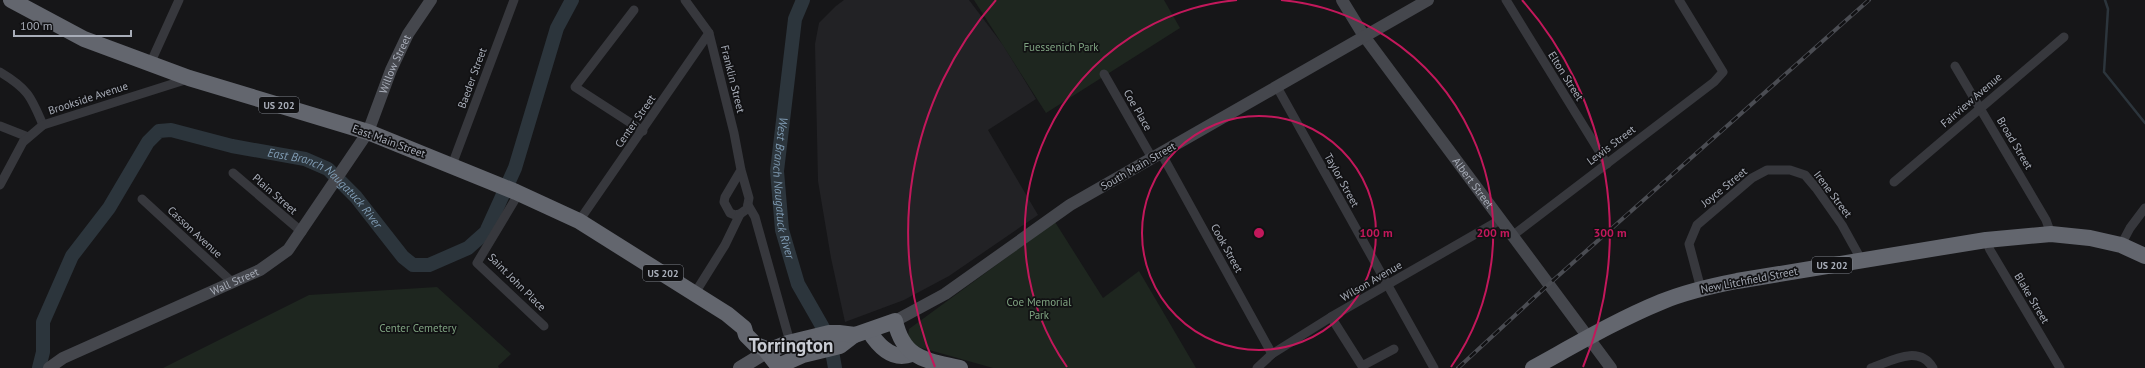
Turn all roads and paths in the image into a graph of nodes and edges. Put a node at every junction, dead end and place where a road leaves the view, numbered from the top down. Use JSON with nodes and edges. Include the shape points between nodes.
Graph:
{"nodes":[{"id":1,"x":12,"y":0,"type":"edge"},
{"id":2,"x":179,"y":0,"type":"edge"},
{"id":3,"x":431,"y":0,"type":"edge"},
{"id":4,"x":514,"y":0,"type":"edge"},
{"id":5,"x":685,"y":0,"type":"edge"},
{"id":6,"x":1342,"y":0,"type":"edge"},
{"id":7,"x":1428,"y":0,"type":"edge"},
{"id":8,"x":1506,"y":0,"type":"edge"},
{"id":9,"x":1679,"y":0,"type":"edge"},
{"id":10,"x":634,"y":10,"type":"dead end"},
{"id":11,"x":709,"y":33,"type":"junction"},
{"id":12,"x":1364,"y":36,"type":"junction"},
{"id":13,"x":2064,"y":37,"type":"dead end"},
{"id":14,"x":150,"y":64,"type":"junction"},
{"id":15,"x":1955,"y":66,"type":"dead end"},
{"id":16,"x":0,"y":72,"type":"edge"},
{"id":17,"x":1104,"y":74,"type":"dead end"},
{"id":18,"x":189,"y":78,"type":"junction"},
{"id":19,"x":1277,"y":87,"type":"junction"},
{"id":20,"x":1980,"y":109,"type":"junction"},
{"id":21,"x":43,"y":125,"type":"junction"},
{"id":22,"x":0,"y":126,"type":"edge"},
{"id":23,"x":643,"y":131,"type":"junction"},
{"id":24,"x":368,"y":132,"type":"junction"},
{"id":25,"x":28,"y":137,"type":"junction"},
{"id":26,"x":1156,"y":155,"type":"junction"},
{"id":27,"x":1606,"y":164,"type":"junction"},
{"id":28,"x":452,"y":165,"type":"junction"},
{"id":29,"x":741,"y":170,"type":"junction"},
{"id":30,"x":1767,"y":170,"type":"joint"},
{"id":31,"x":234,"y":173,"type":"dead end"},
{"id":32,"x":1894,"y":182,"type":"dead end"},
{"id":33,"x":0,"y":185,"type":"edge"},
{"id":34,"x":517,"y":192,"type":"junction"},
{"id":35,"x":142,"y":199,"type":"dead end"},
{"id":36,"x":748,"y":205,"type":"junction"},
{"id":37,"x":2145,"y":208,"type":"edge"},
{"id":38,"x":740,"y":214,"type":"junction"},
{"id":39,"x":1500,"y":220,"type":"junction"},
{"id":40,"x":579,"y":222,"type":"junction"},
{"id":41,"x":302,"y":232,"type":"junction"},
{"id":42,"x":2051,"y":234,"type":"junction"},
{"id":43,"x":1512,"y":236,"type":"junction"},
{"id":44,"x":1986,"y":240,"type":"junction"},
{"id":45,"x":2121,"y":245,"type":"junction"},
{"id":46,"x":2145,"y":256,"type":"edge"},
{"id":47,"x":1862,"y":260,"type":"junction"},
{"id":48,"x":232,"y":282,"type":"junction"},
{"id":49,"x":1386,"y":285,"type":"junction"},
{"id":50,"x":1701,"y":289,"type":"junction"},
{"id":51,"x":695,"y":293,"type":"junction"},
{"id":52,"x":1331,"y":317,"type":"junction"},
{"id":53,"x":895,"y":321,"type":"junction"},
{"id":54,"x":544,"y":326,"type":"dead end"},
{"id":55,"x":870,"y":331,"type":"junction"},
{"id":56,"x":1590,"y":338,"type":"junction"},
{"id":57,"x":832,"y":343,"type":"junction"},
{"id":58,"x":782,"y":347,"type":"junction"},
{"id":59,"x":1394,"y":349,"type":"dead end"},
{"id":60,"x":912,"y":354,"type":"junction"},
{"id":61,"x":1272,"y":354,"type":"junction"},
{"id":62,"x":776,"y":367,"type":"edge"},
{"id":63,"x":952,"y":367,"type":"edge"},
{"id":64,"x":49,"y":368,"type":"edge"},
{"id":65,"x":740,"y":368,"type":"edge"},
{"id":66,"x":1257,"y":368,"type":"edge"},
{"id":67,"x":1434,"y":368,"type":"edge"},
{"id":68,"x":1533,"y":368,"type":"edge"},
{"id":69,"x":1611,"y":368,"type":"edge"},
{"id":70,"x":1871,"y":368,"type":"edge"},
{"id":71,"x":1933,"y":368,"type":"edge"},
{"id":72,"x":2060,"y":368,"type":"edge"}],
"edges":[{"from":1,"to":14,"type":"highway","name":"East Main Street","number":"US 202","via":[[84,39]]},
{"from":2,"to":14,"type":"street"},
{"from":3,"to":24,"type":"main road","name":"Willow Street","via":[[405,41],[391,70]]},
{"from":4,"to":28,"type":"street","name":"Baeder Street"},
{"from":5,"to":11,"type":"street","name":"Franklin Street"},
{"from":6,"to":12,"type":"main road","name":"Albert Street"},
{"from":7,"to":12,"type":"main road","name":"South Main Street"},
{"from":8,"to":27,"type":"street","name":"Elton Street"},
{"from":9,"to":27,"type":"street","name":"Lewis Street","via":[[1722,72],[1714,82]]},
{"from":10,"to":23,"type":"street","via":[[575,87]]},
{"from":11,"to":23,"type":"street","name":"Center Street"},
{"from":11,"to":29,"type":"street","name":"Franklin Street"},
{"from":12,"to":19,"type":"main road","name":"South Main Street"},
{"from":12,"to":39,"type":"main road","name":"Albert Street"},
{"from":13,"to":20,"type":"street","name":"Fairview Avenue"},
{"from":14,"to":18,"type":"highway","name":"East Main Street","number":"US 202"},
{"from":15,"to":20,"type":"street","name":"Broad Street"},
{"from":16,"to":21,"type":"street","via":[[21,84],[33,101]]},
{"from":17,"to":26,"type":"street","name":"Coe Place"},
{"from":18,"to":21,"type":"street","name":"Brookside Avenue"},
{"from":18,"to":24,"type":"highway","name":"East Main Street","number":"US 202"},
{"from":19,"to":26,"type":"main road","name":"South Main Street"},
{"from":19,"to":49,"type":"street","name":"Taylor Street"},
{"from":20,"to":32,"type":"street","name":"Fairview Avenue"},
{"from":20,"to":42,"type":"street","name":"Broad Street","via":[[2046,220]]},
{"from":21,"to":25,"type":"street","name":"Brookside Avenue"},
{"from":22,"to":25,"type":"street"},
{"from":23,"to":40,"type":"street","name":"Center Street"},
{"from":24,"to":28,"type":"highway","name":"East Main Street","number":"US 202"},
{"from":24,"to":41,"type":"main road","name":"Wall Street"},
{"from":25,"to":33,"type":"street","name":"Brookside Avenue"},
{"from":26,"to":53,"type":"main road","name":"South Main Street","via":[[1070,205],[941,296]]},
{"from":26,"to":61,"type":"street","name":"Cook Street"},
{"from":27,"to":43,"type":"street","name":"Lewis Street"},
{"from":28,"to":34,"type":"highway","name":"East Main Street","number":"US 202"},
{"from":29,"to":36,"type":"street","name":"Franklin Street","via":[[749,198]]},
{"from":29,"to":38,"type":"street","via":[[724,202],[730,212]]},
{"from":30,"to":47,"type":"street","name":"Irene Street","via":[[1790,170],[1805,175],[1842,226]]},
{"from":30,"to":50,"type":"street","name":"Joyce Street","via":[[1752,178],[1697,225],[1689,244]]},
{"from":31,"to":41,"type":"street","name":"Plain Street"},
{"from":34,"to":40,"type":"highway","name":"East Main Street","number":"US 202"},
{"from":34,"to":54,"type":"street","name":"Saint John Place","via":[[477,263]]},
{"from":35,"to":48,"type":"street","name":"Casson Avenue"},
{"from":36,"to":38,"type":"street"},
{"from":36,"to":58,"type":"street","name":"Franklin Street","via":[[755,218]]},
{"from":37,"to":45,"type":"street"},
{"from":38,"to":51,"type":"street","via":[[725,245]]},
{"from":39,"to":43,"type":"main road","name":"Albert Street"},
{"from":39,"to":49,"type":"street","name":"Wilson Avenue"},
{"from":40,"to":51,"type":"highway","name":"East Main Street","number":"US 202"},
{"from":41,"to":48,"type":"main road","name":"Wall Street","via":[[288,250],[260,270]]},
{"from":42,"to":44,"type":"highway","name":"New Litchfield Street","number":"US 202"},
{"from":42,"to":45,"type":"highway","name":"New Litchfield Street","number":"US 202","via":[[2090,238]]},
{"from":43,"to":56,"type":"main road","name":"Albert Street"},
{"from":44,"to":47,"type":"highway","name":"New Litchfield Street","number":"US 202"},
{"from":44,"to":72,"type":"street","name":"Blake Street"},
{"from":45,"to":46,"type":"highway","name":"New Litchfield Street","number":"US 202"},
{"from":47,"to":50,"type":"highway","name":"New Litchfield Street","number":"US 202"},
{"from":48,"to":64,"type":"main road","name":"Wall Street","via":[[63,358]]},
{"from":49,"to":52,"type":"street","name":"Wilson Avenue"},
{"from":49,"to":67,"type":"street","name":"Taylor Street"},
{"from":50,"to":56,"type":"highway","name":"New Litchfield Street","number":"US 202","via":[[1630,315]]},
{"from":51,"to":58,"type":"highway","name":"East Main Street","number":"US 202","via":[[744,328],[750,328],[764,341]]},
{"from":52,"to":59,"type":"street","via":[[1362,366]]},
{"from":52,"to":61,"type":"street","name":"Wilson Avenue"},
{"from":53,"to":55,"type":"highway","name":"South Main Street","number":"US 202"},
{"from":53,"to":60,"type":"highway","via":[[899,336]]},
{"from":55,"to":57,"type":"highway","name":"South Main Street","number":"US 202"},
{"from":55,"to":60,"type":"highway","via":[[879,345],[893,355],[900,357]]},
{"from":56,"to":68,"type":"highway","name":"New Litchfield Street","number":"US 202"},
{"from":56,"to":69,"type":"main road","name":"Albert Street"},
{"from":57,"to":58,"type":"highway","number":"US 202"},
{"from":57,"to":58,"type":"highway","name":"South Main Street","number":"US 202","via":[[815,336]]},
{"from":58,"to":62,"type":"highway","name":"East Main Street","number":"US 202"},
{"from":58,"to":62,"type":"highway","number":"US 202"},
{"from":58,"to":65,"type":"main road"},
{"from":60,"to":63,"type":"highway"},
{"from":61,"to":66,"type":"street","name":"Wilson Avenue"},
{"from":70,"to":71,"type":"street","via":[[1908,355],[1919,356],[1929,361]]}]}
